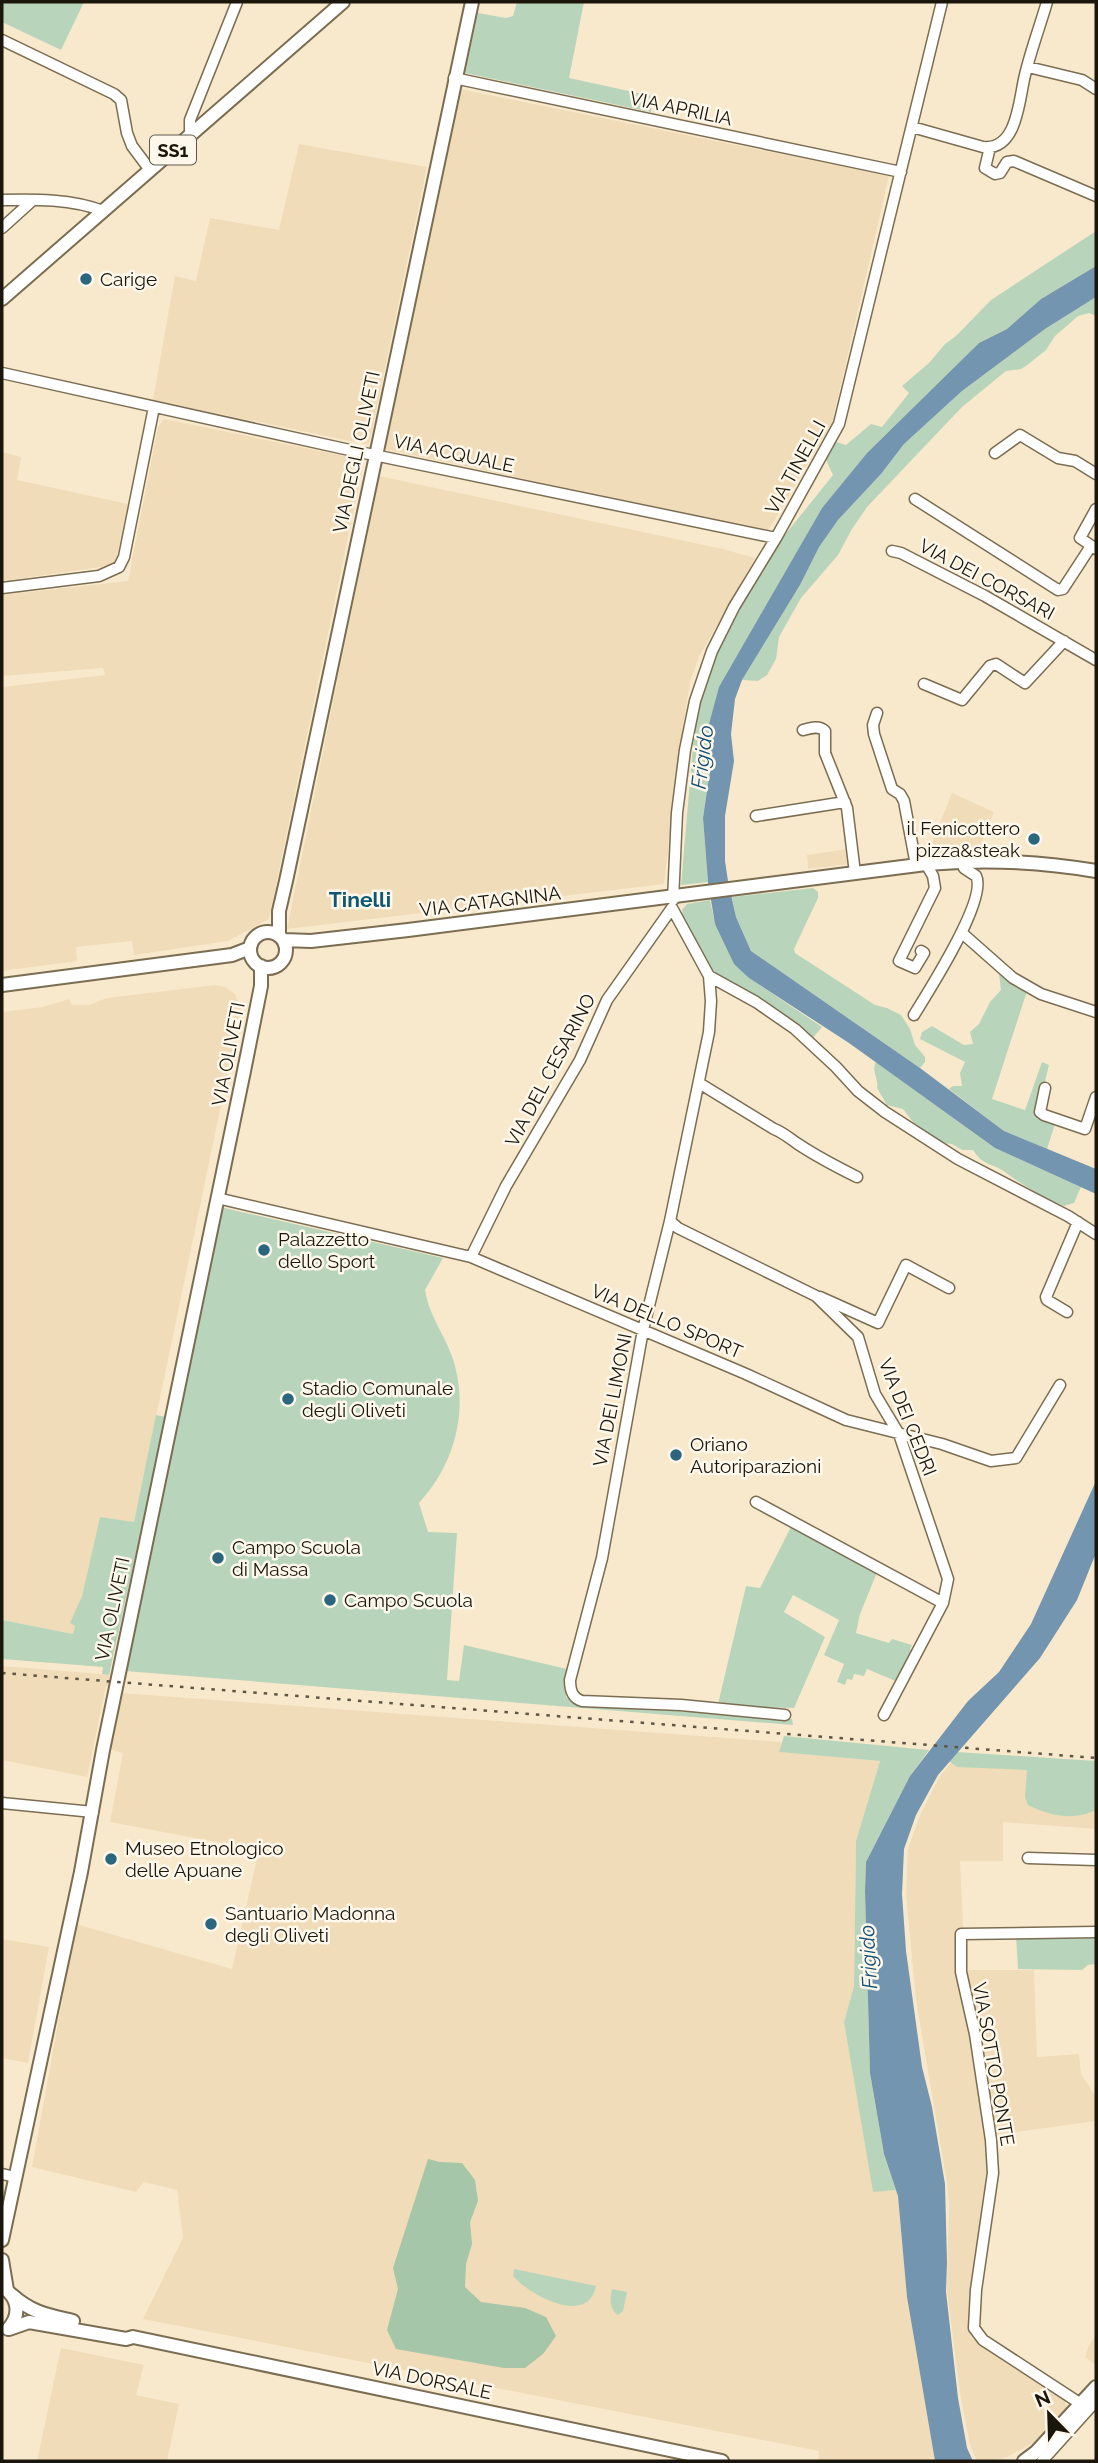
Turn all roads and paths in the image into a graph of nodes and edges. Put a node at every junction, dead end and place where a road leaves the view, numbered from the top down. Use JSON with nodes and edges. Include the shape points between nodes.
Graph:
{"nodes":[{"id":1,"x":237,"y":2,"type":"edge"},
{"id":2,"x":343,"y":2,"type":"edge"},
{"id":3,"x":472,"y":2,"type":"edge"},
{"id":4,"x":943,"y":2,"type":"edge"},
{"id":5,"x":1047,"y":2,"type":"edge"},
{"id":6,"x":2,"y":40,"type":"edge"},
{"id":7,"x":1028,"y":67,"type":"junction"},
{"id":8,"x":454,"y":78,"type":"junction"},
{"id":9,"x":1096,"y":89,"type":"edge"},
{"id":10,"x":912,"y":127,"type":"junction"},
{"id":11,"x":190,"y":134,"type":"junction"},
{"id":12,"x":990,"y":147,"type":"junction"},
{"id":13,"x":150,"y":170,"type":"junction"},
{"id":14,"x":901,"y":172,"type":"junction"},
{"id":15,"x":1096,"y":196,"type":"edge"},
{"id":16,"x":2,"y":200,"type":"edge"},
{"id":17,"x":34,"y":200,"type":"junction"},
{"id":18,"x":103,"y":211,"type":"junction"},
{"id":19,"x":2,"y":228,"type":"edge"},
{"id":20,"x":2,"y":299,"type":"edge"},
{"id":21,"x":2,"y":373,"type":"edge"},
{"id":22,"x":154,"y":407,"type":"junction"},
{"id":23,"x":995,"y":453,"type":"dead end"},
{"id":24,"x":375,"y":455,"type":"junction"},
{"id":25,"x":1096,"y":470,"type":"edge"},
{"id":26,"x":915,"y":499,"type":"dead end"},
{"id":27,"x":1096,"y":509,"type":"edge"},
{"id":28,"x":776,"y":538,"type":"junction"},
{"id":29,"x":1094,"y":548,"type":"edge"},
{"id":30,"x":892,"y":551,"type":"dead end"},
{"id":31,"x":2,"y":588,"type":"edge"},
{"id":32,"x":1064,"y":641,"type":"junction"},
{"id":33,"x":1096,"y":660,"type":"edge"},
{"id":34,"x":924,"y":684,"type":"dead end"},
{"id":35,"x":877,"y":713,"type":"dead end"},
{"id":36,"x":803,"y":730,"type":"dead end"},
{"id":37,"x":845,"y":802,"type":"junction"},
{"id":38,"x":756,"y":816,"type":"dead end"},
{"id":39,"x":962,"y":862,"type":"junction"},
{"id":40,"x":921,"y":865,"type":"junction"},
{"id":41,"x":1096,"y":871,"type":"edge"},
{"id":42,"x":855,"y":873,"type":"junction"},
{"id":43,"x":677,"y":900,"type":"junction"},
{"id":44,"x":962,"y":933,"type":"junction"},
{"id":45,"x":279,"y":940,"type":"junction"},
{"id":46,"x":921,"y":951,"type":"dead end"},
{"id":47,"x":258,"y":960,"type":"junction"},
{"id":48,"x":709,"y":975,"type":"junction"},
{"id":49,"x":2,"y":985,"type":"edge"},
{"id":50,"x":1096,"y":1012,"type":"edge"},
{"id":51,"x":914,"y":1015,"type":"dead end"},
{"id":52,"x":699,"y":1083,"type":"junction"},
{"id":53,"x":1045,"y":1088,"type":"dead end"},
{"id":54,"x":1096,"y":1097,"type":"edge"},
{"id":55,"x":857,"y":1177,"type":"dead end"},
{"id":56,"x":217,"y":1198,"type":"junction"},
{"id":57,"x":670,"y":1221,"type":"junction"},
{"id":58,"x":1078,"y":1222,"type":"junction"},
{"id":59,"x":1096,"y":1234,"type":"edge"},
{"id":60,"x":471,"y":1257,"type":"junction"},
{"id":61,"x":950,"y":1288,"type":"dead end"},
{"id":62,"x":816,"y":1296,"type":"junction"},
{"id":63,"x":1068,"y":1312,"type":"dead end"},
{"id":64,"x":643,"y":1330,"type":"junction"},
{"id":65,"x":1060,"y":1385,"type":"dead end"},
{"id":66,"x":899,"y":1434,"type":"junction"},
{"id":67,"x":756,"y":1502,"type":"dead end"},
{"id":68,"x":943,"y":1603,"type":"junction"},
{"id":69,"x":785,"y":1715,"type":"dead end"},
{"id":70,"x":884,"y":1715,"type":"dead end"},
{"id":71,"x":2,"y":1803,"type":"edge"},
{"id":72,"x":93,"y":1812,"type":"junction"},
{"id":73,"x":1028,"y":1858,"type":"dead end"},
{"id":74,"x":1096,"y":1860,"type":"edge"},
{"id":75,"x":1096,"y":1932,"type":"edge"},
{"id":76,"x":8,"y":2176,"type":"edge"},
{"id":77,"x":2,"y":2240,"type":"edge"},
{"id":78,"x":2,"y":2260,"type":"edge"},
{"id":79,"x":7,"y":2291,"type":"edge"},
{"id":80,"x":5,"y":2331,"type":"edge"},
{"id":81,"x":133,"y":2337,"type":"junction"},
{"id":82,"x":1096,"y":2387,"type":"edge"},
{"id":83,"x":1096,"y":2401,"type":"edge"},
{"id":84,"x":1081,"y":2404,"type":"junction"},
{"id":85,"x":722,"y":2461,"type":"edge"},
{"id":86,"x":1024,"y":2461,"type":"edge"},
{"id":87,"x":1042,"y":2461,"type":"edge"}],
"edges":[{"from":1,"to":11,"type":"street","via":[[190,120]]},
{"from":2,"to":11,"type":"main road","number":"SS1"},
{"from":3,"to":8,"type":"main road","name":"VIA DEGLI OLIVETI"},
{"from":4,"to":10,"type":"street","name":"VIA TINELLI"},
{"from":5,"to":7,"type":"street"},
{"from":6,"to":13,"type":"street","via":[[121,100],[131,142]]},
{"from":7,"to":9,"type":"street","via":[[1082,80]]},
{"from":7,"to":12,"type":"street","via":[[1015,121],[1004,139]]},
{"from":8,"to":14,"type":"street","name":"VIA APRILIA"},
{"from":8,"to":24,"type":"main road","name":"VIA DEGLI OLIVETI"},
{"from":10,"to":12,"type":"street"},
{"from":10,"to":14,"type":"street","name":"VIA TINELLI"},
{"from":11,"to":13,"type":"main road","number":"SS1"},
{"from":12,"to":15,"type":"street","via":[[985,168],[995,174],[1014,161]]},
{"from":13,"to":18,"type":"main road","number":"SS1"},
{"from":14,"to":28,"type":"street","name":"VIA TINELLI","via":[[839,424]]},
{"from":16,"to":17,"type":"street"},
{"from":17,"to":18,"type":"street"},
{"from":17,"to":19,"type":"street"},
{"from":18,"to":20,"type":"main road","number":"SS1"},
{"from":21,"to":22,"type":"street","name":"VIA ACQUALE"},
{"from":22,"to":24,"type":"street","name":"VIA ACQUALE"},
{"from":22,"to":31,"type":"street","via":[[119,567],[99,576]]},
{"from":23,"to":25,"type":"street","via":[[1020,435],[1058,458]]},
{"from":24,"to":28,"type":"street","name":"VIA ACQUALE"},
{"from":24,"to":45,"type":"main road","name":"VIA DEGLI OLIVETI","via":[[279,911]]},
{"from":26,"to":29,"type":"street","name":"VIA DEI CORSARI","via":[[1058,590]]},
{"from":27,"to":29,"type":"street","name":"VIA DEI CORSARI","via":[[1080,538]]},
{"from":28,"to":43,"type":"street","name":"VIA TINELLI","via":[[712,651],[695,701],[677,813]]},
{"from":30,"to":32,"type":"street","name":"VIA DEI CORSARI"},
{"from":32,"to":33,"type":"street","name":"VIA DEI CORSARI"},
{"from":32,"to":34,"type":"street","name":"VIA DEI CORSARI","via":[[1025,683],[996,664],[962,700]]},
{"from":35,"to":40,"type":"street","via":[[874,734],[892,789],[904,801]]},
{"from":36,"to":37,"type":"street","via":[[825,730],[825,752]]},
{"from":37,"to":38,"type":"street"},
{"from":37,"to":42,"type":"street"},
{"from":39,"to":40,"type":"main road","name":"VIA CATAGNINA"},
{"from":39,"to":41,"type":"main road","name":"VIA CATAGNINA","via":[[1035,862]]},
{"from":39,"to":44,"type":"street","via":[[976,876],[979,888]]},
{"from":40,"to":42,"type":"main road","name":"VIA CATAGNINA"},
{"from":40,"to":46,"type":"street","via":[[936,883],[934,892],[899,961],[915,968],[924,954]]},
{"from":42,"to":43,"type":"main road","name":"VIA CATAGNINA"},
{"from":43,"to":45,"type":"main road","name":"VIA CATAGNINA","via":[[311,941]]},
{"from":43,"to":48,"type":"street","name":"VIA DEI LIMONI"},
{"from":43,"to":60,"type":"street","name":"VIA DEL CESARINO","via":[[607,1000],[580,1060],[506,1186]]},
{"from":44,"to":50,"type":"street","via":[[1013,978],[1041,994]]},
{"from":44,"to":51,"type":"street"},
{"from":45,"to":47,"type":"main road","via":[[281,963]]},
{"from":45,"to":47,"type":"main road","via":[[255,937]]},
{"from":47,"to":49,"type":"main road","via":[[232,956]]},
{"from":47,"to":56,"type":"main road","name":"VIA OLIVETI","via":[[261,986]]},
{"from":48,"to":52,"type":"street","name":"VIA DEI LIMONI","via":[[712,1001]]},
{"from":48,"to":58,"type":"street","via":[[795,1029],[885,1112],[958,1159]]},
{"from":52,"to":55,"type":"street"},
{"from":52,"to":57,"type":"street","name":"VIA DEI LIMONI"},
{"from":53,"to":54,"type":"street","via":[[1040,1112],[1085,1129]]},
{"from":56,"to":60,"type":"street","name":"VIA DELLO SPORT"},
{"from":56,"to":72,"type":"main road","name":"VIA OLIVETI"},
{"from":57,"to":62,"type":"street","name":"VIA DEI CEDRI"},
{"from":57,"to":64,"type":"street","name":"VIA DEI LIMONI"},
{"from":58,"to":59,"type":"street"},
{"from":58,"to":63,"type":"street","via":[[1046,1297]]},
{"from":60,"to":64,"type":"street","name":"VIA DELLO SPORT"},
{"from":61,"to":62,"type":"street","via":[[906,1265],[878,1323]]},
{"from":62,"to":66,"type":"street","name":"VIA DEI CEDRI","via":[[858,1337],[875,1394]]},
{"from":64,"to":66,"type":"street","name":"VIA DELLO SPORT","via":[[846,1420]]},
{"from":64,"to":69,"type":"street","name":"VIA DEI LIMONI","via":[[602,1558],[570,1690],[582,1701]]},
{"from":65,"to":66,"type":"street","name":"VIA DELLO SPORT","via":[[1022,1451],[1010,1460],[991,1461]]},
{"from":66,"to":68,"type":"street","name":"VIA DEI CEDRI","via":[[948,1579]]},
{"from":67,"to":68,"type":"street"},
{"from":68,"to":70,"type":"street","name":"VIA DEI CEDRI"},
{"from":71,"to":72,"type":"street"},
{"from":72,"to":76,"type":"main road","name":"VIA OLIVETI"},
{"from":73,"to":74,"type":"street"},
{"from":75,"to":84,"type":"street","name":"VIA SOTTO PONTE","via":[[961,1934],[961,1972],[991,2140],[992,2188],[975,2290],[974,2328],[983,2340]]},
{"from":76,"to":77,"type":"main road","name":"VIA OLIVETI"},
{"from":78,"to":79,"type":"main road"},
{"from":79,"to":80,"type":"main road","via":[[18,2309]]},
{"from":79,"to":81,"type":"main road","name":"VIA DORSALE","via":[[39,2313]]},
{"from":80,"to":81,"type":"main road","name":"VIA DORSALE","via":[[29,2322]]},
{"from":81,"to":85,"type":"main road","name":"VIA DORSALE"},
{"from":82,"to":84,"type":"main road"},
{"from":83,"to":87,"type":"street"},
{"from":84,"to":86,"type":"main road"}]}
